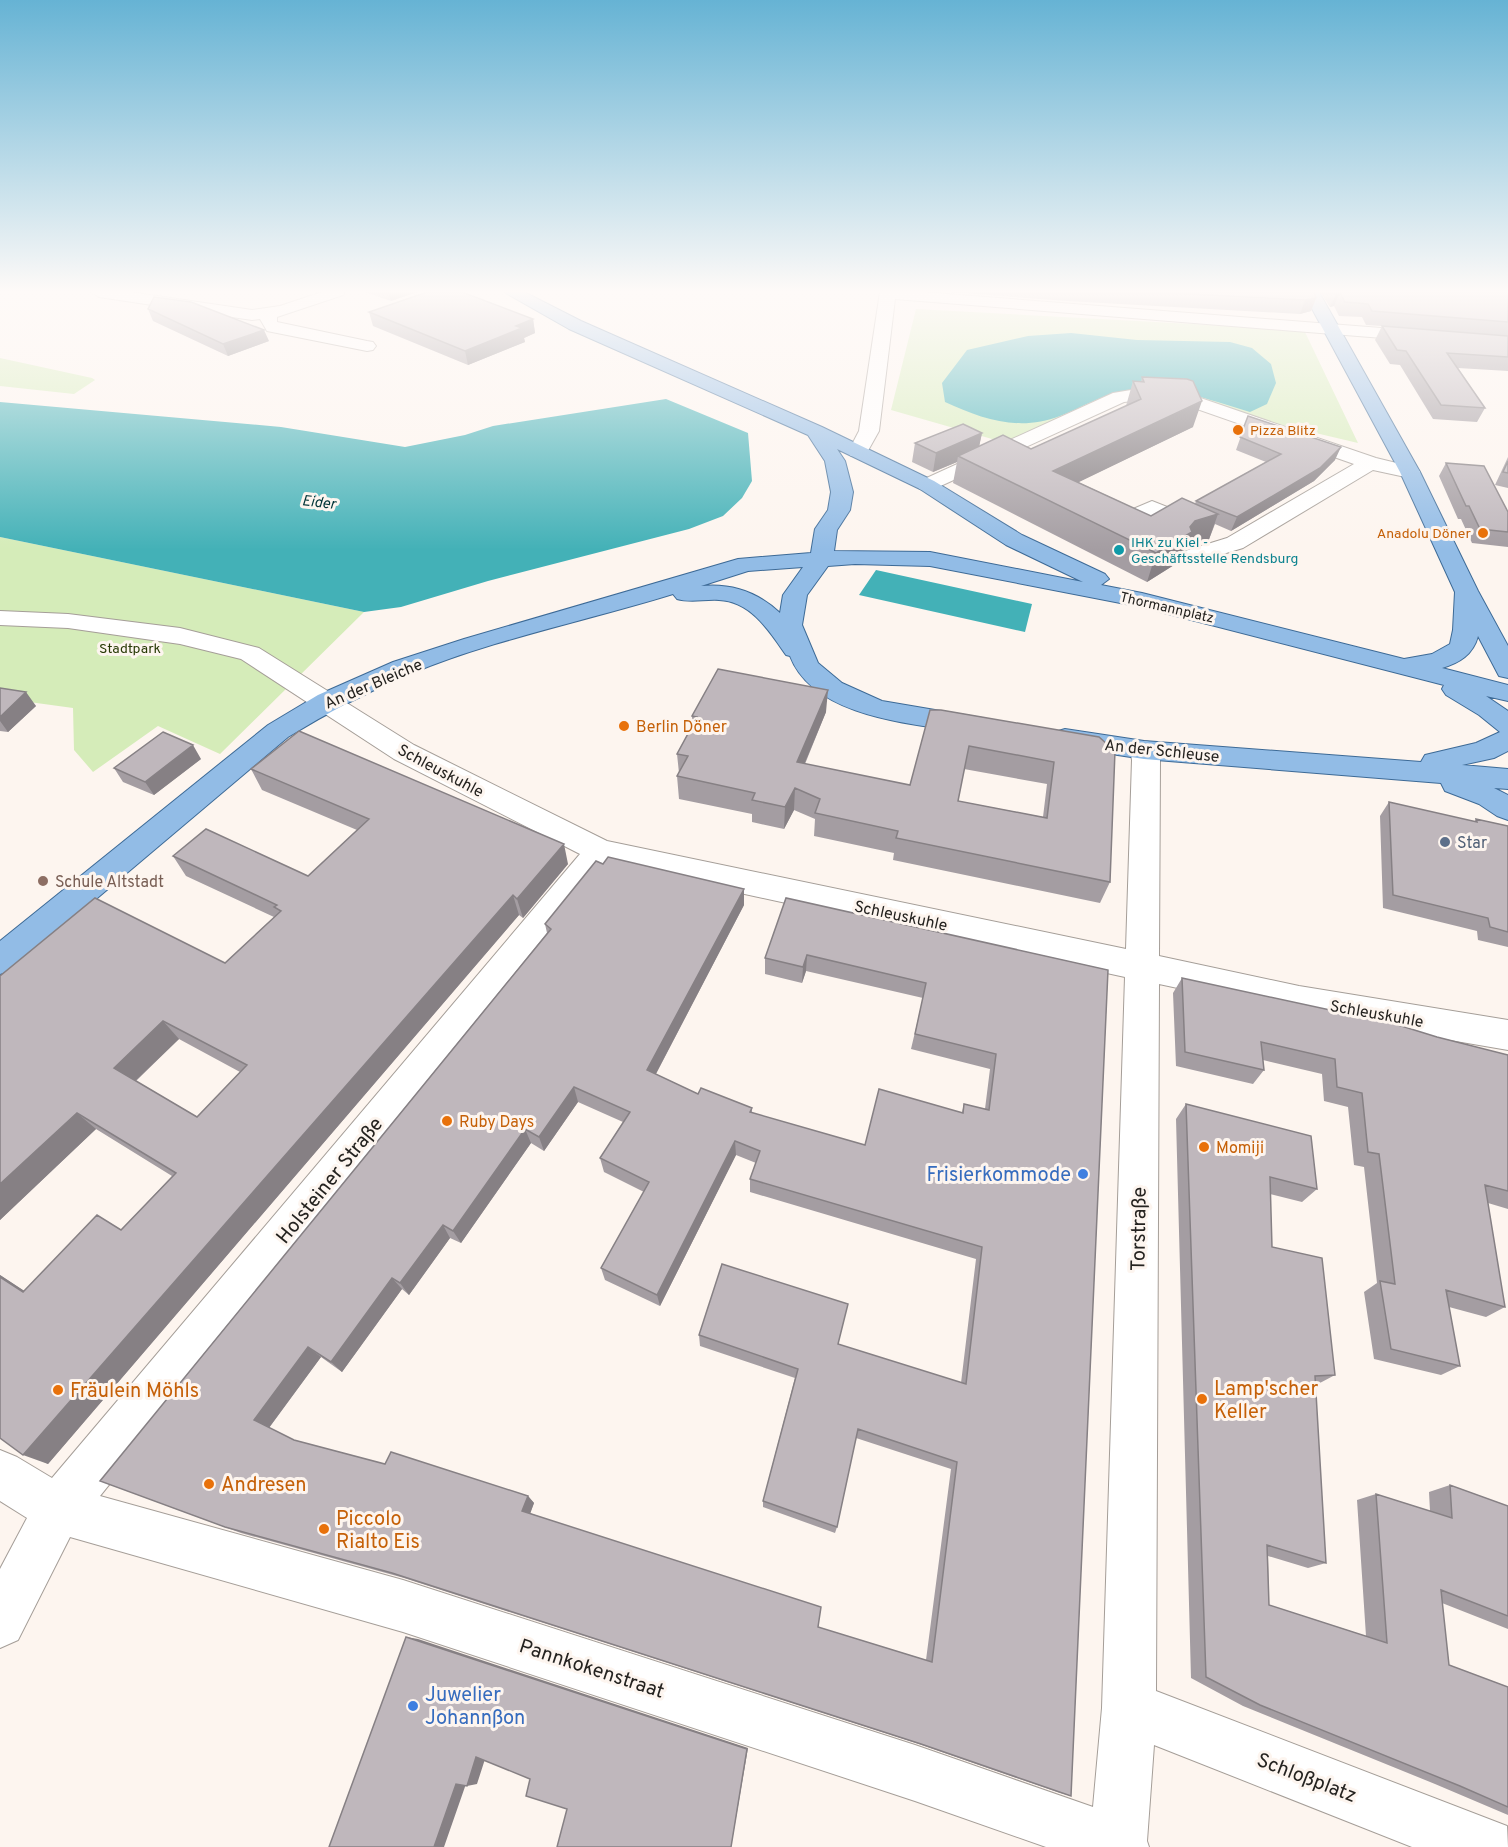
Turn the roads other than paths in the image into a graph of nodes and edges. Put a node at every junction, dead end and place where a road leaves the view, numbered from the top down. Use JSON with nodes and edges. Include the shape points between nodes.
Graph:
{"nodes":[{"id":1,"x":695,"y":378,"type":"edge"},
{"id":2,"x":876,"y":378,"type":"edge"},
{"id":3,"x":1359,"y":378,"type":"edge"},
{"id":4,"x":815,"y":431,"type":"junction"},
{"id":5,"x":858,"y":452,"type":"junction"},
{"id":6,"x":1370,"y":463,"type":"junction"},
{"id":7,"x":1410,"y":472,"type":"junction"},
{"id":8,"x":927,"y":484,"type":"junction"},
{"id":9,"x":1122,"y":522,"type":"edge"},
{"id":10,"x":826,"y":529,"type":"junction"},
{"id":11,"x":1235,"y":543,"type":"junction"},
{"id":12,"x":1193,"y":556,"type":"edge"},
{"id":13,"x":821,"y":559,"type":"junction"},
{"id":14,"x":746,"y":564,"type":"junction"},
{"id":15,"x":1466,"y":591,"type":"junction"},
{"id":16,"x":633,"y":600,"type":"junction"},
{"id":17,"x":1142,"y":600,"type":"junction"},
{"id":18,"x":0,"y":618,"type":"edge"},
{"id":19,"x":1399,"y":663,"type":"junction"},
{"id":20,"x":807,"y":667,"type":"junction"},
{"id":21,"x":1508,"y":670,"type":"edge"},
{"id":22,"x":1458,"y":690,"type":"junction"},
{"id":23,"x":1508,"y":693,"type":"edge"},
{"id":24,"x":328,"y":701,"type":"junction"},
{"id":25,"x":1508,"y":725,"type":"edge"},
{"id":26,"x":994,"y":727,"type":"edge"},
{"id":27,"x":1041,"y":734,"type":"edge"},
{"id":28,"x":1508,"y":739,"type":"edge"},
{"id":29,"x":1144,"y":750,"type":"junction"},
{"id":30,"x":1440,"y":761,"type":"junction"},
{"id":31,"x":1395,"y":769,"type":"junction"},
{"id":32,"x":1508,"y":779,"type":"edge"},
{"id":33,"x":1508,"y":809,"type":"edge"},
{"id":34,"x":600,"y":851,"type":"junction"},
{"id":35,"x":0,"y":960,"type":"edge"},
{"id":36,"x":1143,"y":967,"type":"junction"},
{"id":37,"x":1508,"y":1035,"type":"edge"},
{"id":38,"x":0,"y":1474,"type":"edge"},
{"id":39,"x":58,"y":1509,"type":"junction"},
{"id":40,"x":0,"y":1622,"type":"edge"},
{"id":41,"x":1129,"y":1708,"type":"junction"},
{"id":42,"x":1120,"y":1841,"type":"edge"},
{"id":43,"x":1486,"y":1847,"type":"edge"}],
"edges":[{"from":1,"to":4,"type":"main road"},
{"from":2,"to":5,"type":"street","via":[[869,431]]},
{"from":3,"to":7,"type":"main road"},
{"from":4,"to":5,"type":"main road"},
{"from":4,"to":10,"type":"main road","via":[[835,461],[842,492],[839,510]]},
{"from":5,"to":8,"type":"main road"},
{"from":6,"to":7,"type":"street"},
{"from":6,"to":8,"type":"street","via":[[1179,397],[1143,394],[1120,397]]},
{"from":6,"to":11,"type":"street"},
{"from":7,"to":15,"type":"main road"},
{"from":8,"to":17,"type":"main road","via":[[1014,540]]},
{"from":9,"to":11,"type":"street","via":[[1152,507]]},
{"from":10,"to":13,"type":"main road"},
{"from":10,"to":14,"type":"main road"},
{"from":11,"to":12,"type":"street"},
{"from":13,"to":14,"type":"main road","name":"An der Bleiche"},
{"from":13,"to":17,"type":"main road","name":"Thormannplatz","via":[[930,559]]},
{"from":13,"to":20,"type":"main road","via":[[795,595],[790,625]]},
{"from":14,"to":16,"type":"main road","name":"An der Bleiche"},
{"from":15,"to":19,"type":"main road","via":[[1464,642],[1457,651],[1436,662]]},
{"from":15,"to":21,"type":"main road"},
{"from":16,"to":20,"type":"main road","via":[[713,591],[752,601],[772,617]]},
{"from":16,"to":24,"type":"main road","name":"An der Bleiche","via":[[473,644],[402,668]]},
{"from":17,"to":19,"type":"main road","name":"Thormannplatz"},
{"from":18,"to":24,"type":"street","name":"Schleuskuhle","via":[[68,621],[180,636],[250,653]]},
{"from":19,"to":22,"type":"main road"},
{"from":19,"to":23,"type":"main road","name":"Thormannplatz"},
{"from":20,"to":26,"type":"main road","via":[[833,689],[876,709]]},
{"from":22,"to":25,"type":"main road"},
{"from":22,"to":30,"type":"main road","via":[[1480,727],[1473,745]]},
{"from":24,"to":34,"type":"street","name":"Schleuskuhle","via":[[404,752]]},
{"from":24,"to":35,"type":"main road","name":"An der Bleiche","via":[[278,731]]},
{"from":27,"to":29,"type":"main road","name":"An der Schleuse"},
{"from":28,"to":30,"type":"main road","via":[[1484,752]]},
{"from":29,"to":31,"type":"main road","name":"An der Schleuse"},
{"from":29,"to":36,"type":"street","name":"Torstraße"},
{"from":30,"to":31,"type":"main road"},
{"from":31,"to":32,"type":"main road","name":"An der Schleuse"},
{"from":31,"to":33,"type":"main road","via":[[1465,787]]},
{"from":34,"to":36,"type":"street","name":"Schleuskuhle"},
{"from":34,"to":39,"type":"street","name":"Holsteiner Straße"},
{"from":36,"to":37,"type":"street","name":"Schleuskuhle","via":[[1299,1000]]},
{"from":36,"to":41,"type":"street","name":"Torstraße"},
{"from":38,"to":39,"type":"street","name":"Pannkokenstraat"},
{"from":39,"to":40,"type":"street","name":"Holsteiner Straße"},
{"from":39,"to":42,"type":"street","name":"Pannkokenstraat","via":[[403,1606]]},
{"from":41,"to":42,"type":"street","name":"Pannkokenstraat"},
{"from":41,"to":43,"type":"street","name":"Schloßplatz"}]}
